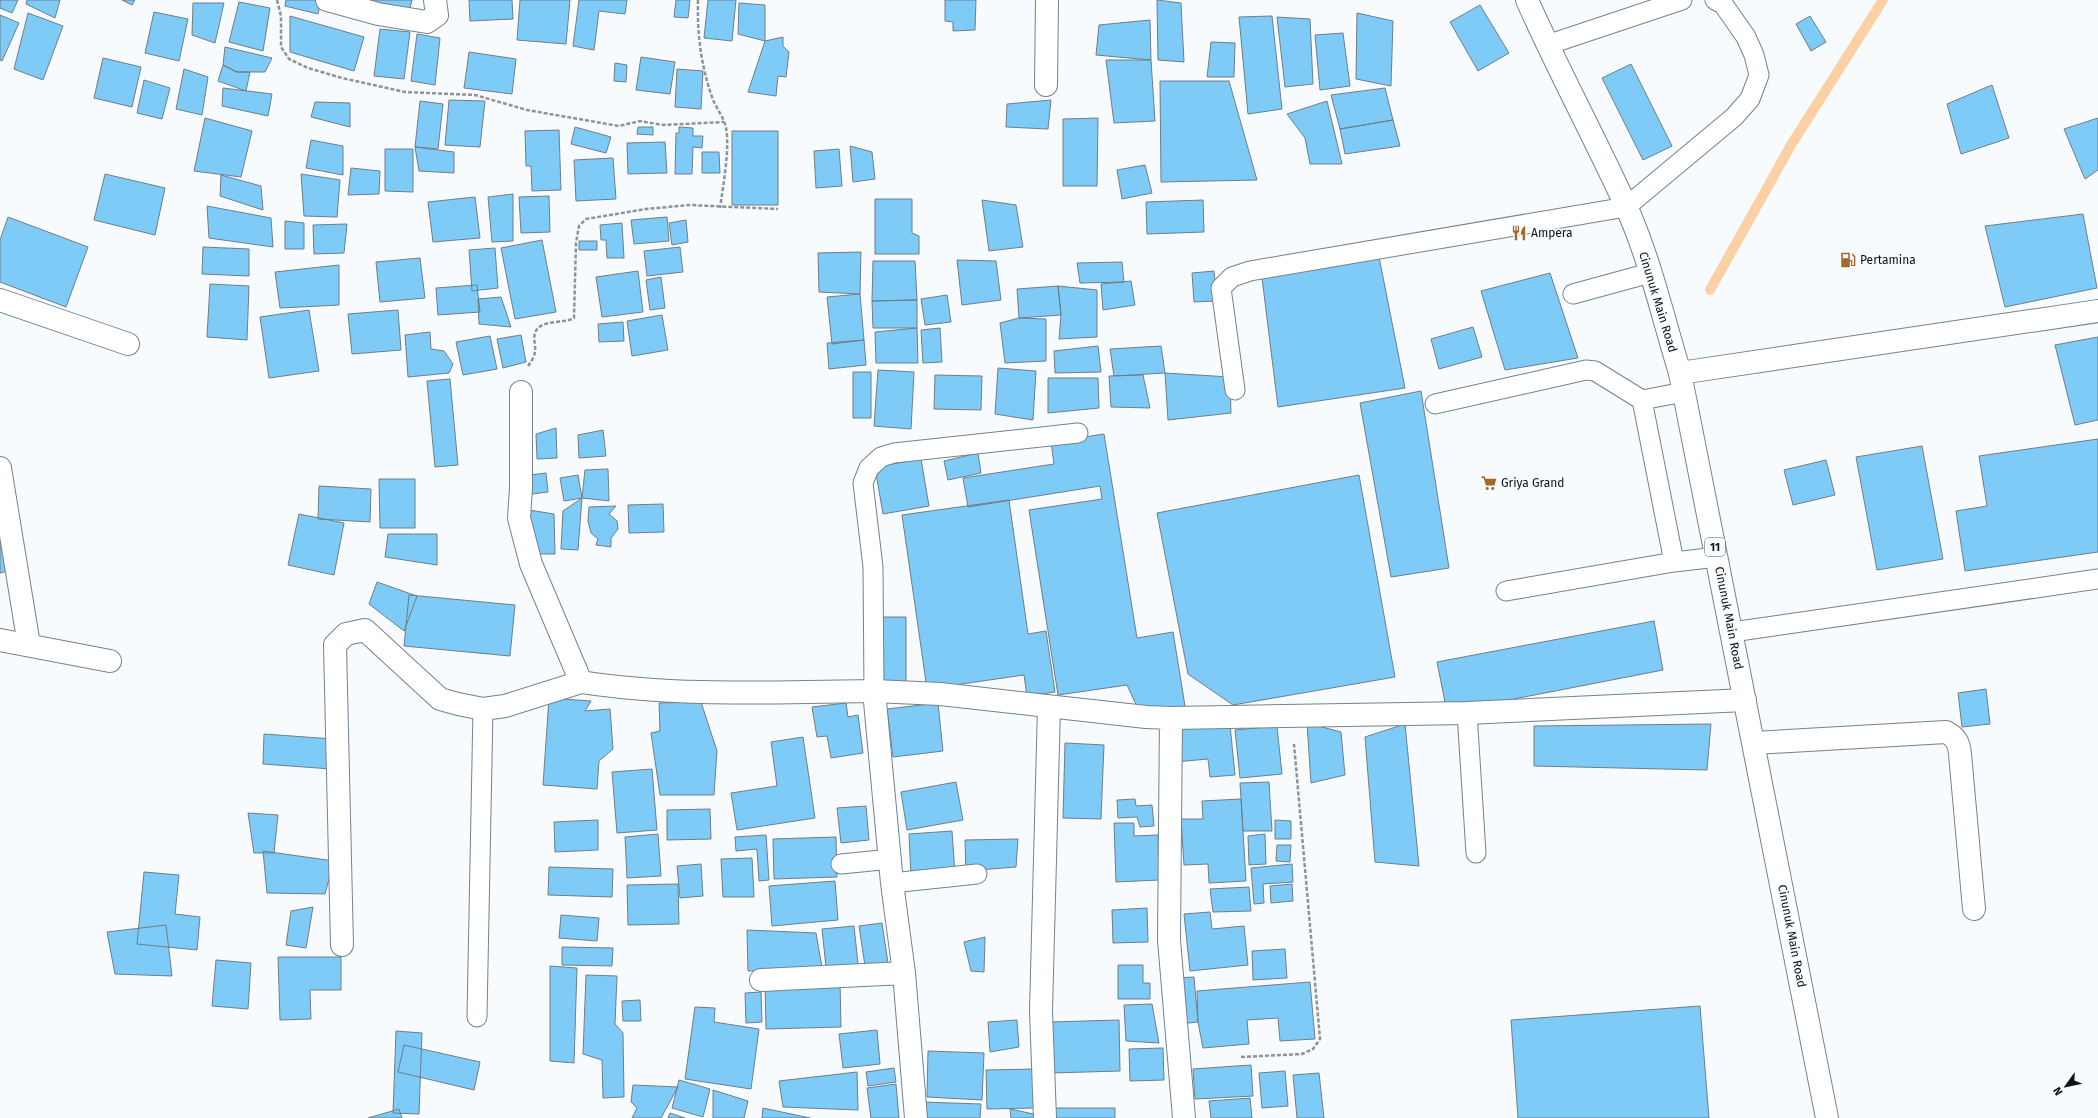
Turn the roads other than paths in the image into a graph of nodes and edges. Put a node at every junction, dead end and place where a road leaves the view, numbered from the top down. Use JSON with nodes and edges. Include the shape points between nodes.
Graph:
{"nodes":[{"id":1,"x":327,"y":0,"type":"edge"},
{"id":2,"x":436,"y":0,"type":"edge"},
{"id":3,"x":1047,"y":0,"type":"edge"},
{"id":4,"x":1527,"y":0,"type":"edge"},
{"id":5,"x":1682,"y":0,"type":"edge"},
{"id":6,"x":1715,"y":0,"type":"edge"},
{"id":7,"x":1547,"y":45,"type":"junction"},
{"id":8,"x":1046,"y":86,"type":"dead end"},
{"id":9,"x":1626,"y":207,"type":"junction"},
{"id":10,"x":1650,"y":272,"type":"junction"},
{"id":11,"x":1573,"y":294,"type":"dead end"},
{"id":12,"x":0,"y":300,"type":"edge"},
{"id":13,"x":2098,"y":311,"type":"edge"},
{"id":14,"x":128,"y":344,"type":"dead end"},
{"id":15,"x":1682,"y":382,"type":"junction"},
{"id":16,"x":1235,"y":390,"type":"dead end"},
{"id":17,"x":521,"y":392,"type":"road end"},
{"id":18,"x":1642,"y":400,"type":"junction"},
{"id":19,"x":1435,"y":404,"type":"dead end"},
{"id":20,"x":1078,"y":433,"type":"dead end"},
{"id":21,"x":0,"y":468,"type":"edge"},
{"id":22,"x":1717,"y":557,"type":"junction"},
{"id":23,"x":1674,"y":562,"type":"junction"},
{"id":24,"x":2098,"y":579,"type":"edge"},
{"id":25,"x":1506,"y":591,"type":"dead end"},
{"id":26,"x":1732,"y":632,"type":"junction"},
{"id":27,"x":0,"y":640,"type":"edge"},
{"id":28,"x":29,"y":645,"type":"junction"},
{"id":29,"x":110,"y":661,"type":"dead end"},
{"id":30,"x":581,"y":682,"type":"junction"},
{"id":31,"x":874,"y":691,"type":"junction"},
{"id":32,"x":1745,"y":700,"type":"junction"},
{"id":33,"x":1049,"y":707,"type":"junction"},
{"id":34,"x":483,"y":709,"type":"junction"},
{"id":35,"x":1467,"y":713,"type":"junction"},
{"id":36,"x":1171,"y":718,"type":"junction"},
{"id":37,"x":1754,"y":743,"type":"junction"},
{"id":38,"x":1476,"y":853,"type":"dead end"},
{"id":39,"x":891,"y":859,"type":"junction"},
{"id":40,"x":841,"y":864,"type":"dead end"},
{"id":41,"x":977,"y":874,"type":"dead end"},
{"id":42,"x":892,"y":883,"type":"junction"},
{"id":43,"x":1974,"y":908,"type":"dead end"},
{"id":44,"x":342,"y":945,"type":"dead end"},
{"id":45,"x":904,"y":973,"type":"junction"},
{"id":46,"x":761,"y":980,"type":"dead end"},
{"id":47,"x":477,"y":1017,"type":"dead end"},
{"id":48,"x":916,"y":1118,"type":"edge"},
{"id":49,"x":1046,"y":1118,"type":"edge"},
{"id":50,"x":1184,"y":1118,"type":"edge"},
{"id":51,"x":1827,"y":1118,"type":"edge"}],
"edges":[{"from":1,"to":2,"type":"main road","via":[[378,14],[427,22],[437,15]]},
{"from":3,"to":8,"type":"main road"},
{"from":4,"to":7,"type":"main road","name":"Cinunuk Main Road","number":"11"},
{"from":5,"to":7,"type":"lane"},
{"from":6,"to":9,"type":"lane","via":[[1723,4],[1754,55],[1758,75],[1750,99],[1734,117]]},
{"from":7,"to":9,"type":"main road","name":"Cinunuk Main Road","number":"11"},
{"from":9,"to":10,"type":"main road","name":"Cinunuk Main Road","number":"11"},
{"from":9,"to":16,"type":"lane","via":[[1250,271],[1232,277],[1221,288]]},
{"from":10,"to":11,"type":"lane"},
{"from":10,"to":15,"type":"main road","name":"Cinunuk Main Road","number":"11"},
{"from":12,"to":14,"type":"main road"},
{"from":13,"to":15,"type":"main road"},
{"from":15,"to":18,"type":"lane"},
{"from":15,"to":22,"type":"main road","name":"Cinunuk Main Road","number":"11"},
{"from":17,"to":30,"type":"main road","via":[[519,518],[531,564]]},
{"from":18,"to":19,"type":"lane","via":[[1595,371],[1586,370]]},
{"from":18,"to":23,"type":"lane"},
{"from":20,"to":31,"type":"lane","via":[[894,453],[881,457],[869,468],[863,483],[873,567]]},
{"from":21,"to":28,"type":"main road"},
{"from":22,"to":23,"type":"lane"},
{"from":22,"to":26,"type":"main road","name":"Cinunuk Main Road","number":"11"},
{"from":23,"to":25,"type":"lane"},
{"from":24,"to":26,"type":"lane"},
{"from":26,"to":32,"type":"main road","name":"Cinunuk Main Road","number":"11"},
{"from":27,"to":28,"type":"main road"},
{"from":28,"to":29,"type":"main road"},
{"from":30,"to":31,"type":"main road","via":[[623,688],[774,694]]},
{"from":30,"to":34,"type":"main road","via":[[505,706]]},
{"from":31,"to":33,"type":"main road","via":[[940,694]]},
{"from":31,"to":39,"type":"main road"},
{"from":32,"to":35,"type":"main road"},
{"from":32,"to":37,"type":"main road","name":"Cinunuk Main Road","number":"11"},
{"from":33,"to":36,"type":"main road"},
{"from":33,"to":49,"type":"main road","via":[[1041,1011]]},
{"from":34,"to":44,"type":"main road","via":[[440,698],[365,630],[346,634],[335,645]]},
{"from":34,"to":47,"type":"lane"},
{"from":35,"to":36,"type":"main road"},
{"from":35,"to":38,"type":"lane"},
{"from":36,"to":50,"type":"main road","via":[[1169,940]]},
{"from":37,"to":43,"type":"main road","via":[[1946,732],[1953,736],[1957,740],[1960,754]]},
{"from":37,"to":51,"type":"main road","name":"Cinunuk Main Road","number":"11"},
{"from":39,"to":40,"type":"lane"},
{"from":39,"to":42,"type":"main road"},
{"from":41,"to":42,"type":"lane"},
{"from":42,"to":45,"type":"main road"},
{"from":45,"to":46,"type":"main road"},
{"from":45,"to":48,"type":"main road"}]}
